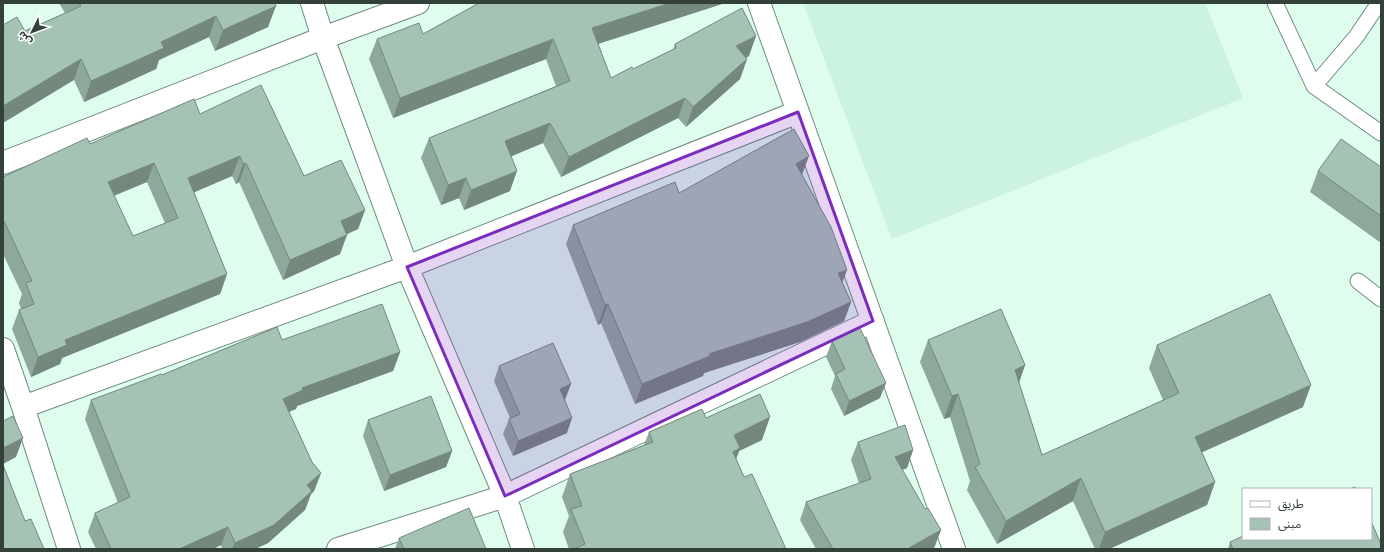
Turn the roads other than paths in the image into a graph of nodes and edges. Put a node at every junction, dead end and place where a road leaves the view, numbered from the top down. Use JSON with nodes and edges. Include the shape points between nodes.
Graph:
{"nodes":[{"id":1,"x":312,"y":3,"type":"edge"},
{"id":2,"x":418,"y":3,"type":"edge"},
{"id":3,"x":759,"y":3,"type":"edge"},
{"id":4,"x":1275,"y":3,"type":"edge"},
{"id":5,"x":1380,"y":3,"type":"edge"},
{"id":6,"x":323,"y":38,"type":"junction"},
{"id":7,"x":1314,"y":86,"type":"junction"},
{"id":8,"x":798,"y":112,"type":"junction"},
{"id":9,"x":1381,"y":133,"type":"edge"},
{"id":10,"x":3,"y":163,"type":"edge"},
{"id":11,"x":407,"y":267,"type":"junction"},
{"id":12,"x":1358,"y":281,"type":"dead end"},
{"id":13,"x":1381,"y":299,"type":"edge"},
{"id":14,"x":873,"y":321,"type":"junction"},
{"id":15,"x":3,"y":349,"type":"edge"},
{"id":16,"x":23,"y":407,"type":"junction"},
{"id":17,"x":505,"y":496,"type":"junction"},
{"id":18,"x":70,"y":549,"type":"edge"},
{"id":19,"x":338,"y":549,"type":"edge"},
{"id":20,"x":523,"y":549,"type":"edge"},
{"id":21,"x":954,"y":549,"type":"edge"}],
"edges":[{"from":1,"to":6,"type":"street"},
{"from":2,"to":6,"type":"street"},
{"from":3,"to":8,"type":"street"},
{"from":4,"to":7,"type":"lane"},
{"from":5,"to":7,"type":"lane","via":[[1356,37]]},
{"from":6,"to":10,"type":"street"},
{"from":6,"to":11,"type":"street"},
{"from":7,"to":9,"type":"lane"},
{"from":8,"to":11,"type":"street"},
{"from":8,"to":14,"type":"street"},
{"from":11,"to":16,"type":"street"},
{"from":11,"to":17,"type":"street"},
{"from":12,"to":13,"type":"lane"},
{"from":14,"to":17,"type":"street"},
{"from":14,"to":21,"type":"street"},
{"from":15,"to":16,"type":"street"},
{"from":16,"to":18,"type":"street"},
{"from":17,"to":19,"type":"street"},
{"from":17,"to":20,"type":"street"}]}
